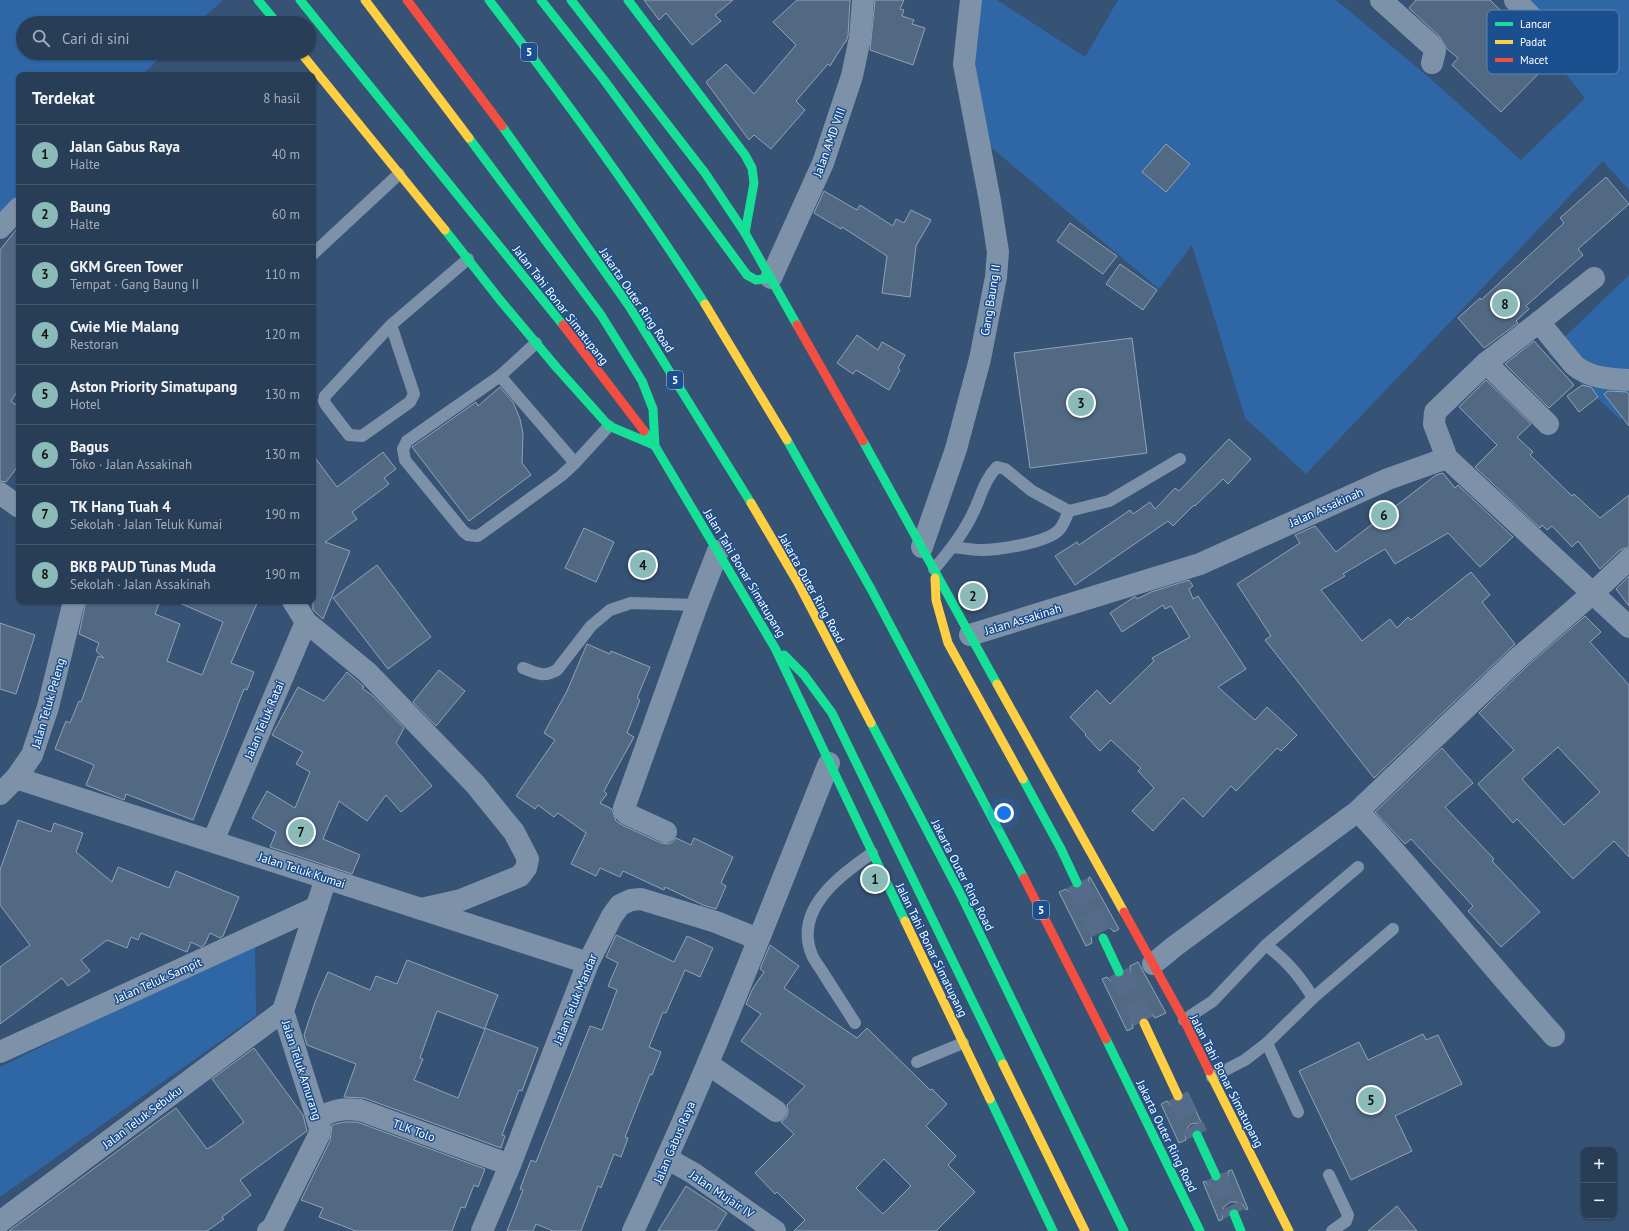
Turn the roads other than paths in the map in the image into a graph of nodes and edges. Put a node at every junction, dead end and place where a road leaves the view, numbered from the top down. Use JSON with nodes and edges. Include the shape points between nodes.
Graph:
{"nodes":[{"id":1,"x":258,"y":0,"type":"edge"},
{"id":2,"x":300,"y":0,"type":"edge"},
{"id":3,"x":365,"y":0,"type":"edge"},
{"id":4,"x":407,"y":0,"type":"edge"},
{"id":5,"x":489,"y":0,"type":"edge"},
{"id":6,"x":541,"y":0,"type":"edge"},
{"id":7,"x":571,"y":0,"type":"edge"},
{"id":8,"x":628,"y":0,"type":"edge"},
{"id":9,"x":863,"y":0,"type":"edge"},
{"id":10,"x":970,"y":0,"type":"edge"},
{"id":11,"x":1382,"y":0,"type":"edge"},
{"id":12,"x":1516,"y":0,"type":"edge"},
{"id":13,"x":1526,"y":10,"type":"edge"},
{"id":14,"x":271,"y":16,"type":"edge"},
{"id":15,"x":313,"y":16,"type":"edge"},
{"id":16,"x":316,"y":20,"type":"edge"},
{"id":17,"x":307,"y":60,"type":"edge"},
{"id":18,"x":1432,"y":64,"type":"dead end"},
{"id":19,"x":399,"y":174,"type":"junction"},
{"id":20,"x":16,"y":211,"type":"edge"},
{"id":21,"x":0,"y":228,"type":"edge"},
{"id":22,"x":745,"y":233,"type":"junction"},
{"id":23,"x":316,"y":251,"type":"edge"},
{"id":24,"x":468,"y":259,"type":"junction"},
{"id":25,"x":771,"y":278,"type":"junction"},
{"id":26,"x":1594,"y":278,"type":"dead end"},
{"id":27,"x":1540,"y":322,"type":"junction"},
{"id":28,"x":391,"y":325,"type":"junction"},
{"id":29,"x":536,"y":343,"type":"junction"},
{"id":30,"x":1486,"y":363,"type":"junction"},
{"id":31,"x":500,"y":376,"type":"junction"},
{"id":32,"x":1629,"y":380,"type":"edge"},
{"id":33,"x":1548,"y":424,"type":"dead end"},
{"id":34,"x":609,"y":426,"type":"junction"},
{"id":35,"x":655,"y":446,"type":"junction"},
{"id":36,"x":1447,"y":458,"type":"junction"},
{"id":37,"x":1180,"y":459,"type":"dead end"},
{"id":38,"x":575,"y":463,"type":"junction"},
{"id":39,"x":0,"y":493,"type":"edge"},
{"id":40,"x":16,"y":505,"type":"edge"},
{"id":41,"x":1069,"y":511,"type":"junction"},
{"id":42,"x":922,"y":547,"type":"junction"},
{"id":43,"x":953,"y":547,"type":"junction"},
{"id":44,"x":718,"y":551,"type":"junction"},
{"id":45,"x":1629,"y":559,"type":"edge"},
{"id":46,"x":934,"y":569,"type":"junction"},
{"id":47,"x":1593,"y":593,"type":"junction"},
{"id":48,"x":73,"y":604,"type":"edge"},
{"id":49,"x":295,"y":604,"type":"edge"},
{"id":50,"x":697,"y":605,"type":"junction"},
{"id":51,"x":306,"y":622,"type":"junction"},
{"id":52,"x":1629,"y":627,"type":"edge"},
{"id":53,"x":970,"y":635,"type":"junction"},
{"id":54,"x":775,"y":648,"type":"junction"},
{"id":55,"x":523,"y":668,"type":"dead end"},
{"id":56,"x":828,"y":763,"type":"junction"},
{"id":57,"x":16,"y":778,"type":"junction"},
{"id":58,"x":0,"y":794,"type":"edge"},
{"id":59,"x":1358,"y":811,"type":"junction"},
{"id":60,"x":666,"y":832,"type":"dead end"},
{"id":61,"x":213,"y":841,"type":"junction"},
{"id":62,"x":872,"y":853,"type":"junction"},
{"id":63,"x":1358,"y":867,"type":"dead end"},
{"id":64,"x":326,"y":878,"type":"junction"},
{"id":65,"x":1077,"y":883,"type":"tunnel mouth"},
{"id":66,"x":317,"y":908,"type":"junction"},
{"id":67,"x":421,"y":909,"type":"junction"},
{"id":68,"x":1393,"y":929,"type":"dead end"},
{"id":69,"x":751,"y":936,"type":"junction"},
{"id":70,"x":1103,"y":938,"type":"tunnel mouth"},
{"id":71,"x":1266,"y":945,"type":"junction"},
{"id":72,"x":588,"y":963,"type":"junction"},
{"id":73,"x":1153,"y":964,"type":"junction"},
{"id":74,"x":1119,"y":972,"type":"tunnel mouth"},
{"id":75,"x":1313,"y":998,"type":"junction"},
{"id":76,"x":283,"y":1011,"type":"junction"},
{"id":77,"x":1184,"y":1020,"type":"junction"},
{"id":78,"x":855,"y":1023,"type":"dead end"},
{"id":79,"x":1144,"y":1023,"type":"tunnel mouth"},
{"id":80,"x":1554,"y":1036,"type":"dead end"},
{"id":81,"x":964,"y":1043,"type":"junction"},
{"id":82,"x":1267,"y":1043,"type":"junction"},
{"id":83,"x":0,"y":1052,"type":"edge"},
{"id":84,"x":917,"y":1062,"type":"dead end"},
{"id":85,"x":708,"y":1064,"type":"junction"},
{"id":86,"x":1212,"y":1078,"type":"junction"},
{"id":87,"x":1178,"y":1096,"type":"tunnel mouth"},
{"id":88,"x":776,"y":1111,"type":"dead end"},
{"id":89,"x":1298,"y":1112,"type":"dead end"},
{"id":90,"x":317,"y":1118,"type":"junction"},
{"id":91,"x":1197,"y":1135,"type":"tunnel mouth"},
{"id":92,"x":668,"y":1159,"type":"junction"},
{"id":93,"x":510,"y":1165,"type":"junction"},
{"id":94,"x":1329,"y":1175,"type":"dead end"},
{"id":95,"x":1216,"y":1176,"type":"tunnel mouth"},
{"id":96,"x":1234,"y":1214,"type":"tunnel mouth"},
{"id":97,"x":0,"y":1222,"type":"edge"},
{"id":98,"x":272,"y":1230,"type":"edge"},
{"id":99,"x":482,"y":1231,"type":"edge"},
{"id":100,"x":634,"y":1231,"type":"edge"},
{"id":101,"x":775,"y":1231,"type":"edge"},
{"id":102,"x":1053,"y":1231,"type":"edge"},
{"id":103,"x":1085,"y":1231,"type":"edge"},
{"id":104,"x":1124,"y":1231,"type":"edge"},
{"id":105,"x":1200,"y":1231,"type":"edge"},
{"id":106,"x":1241,"y":1231,"type":"edge"},
{"id":107,"x":1289,"y":1231,"type":"edge"},
{"id":108,"x":1332,"y":1231,"type":"edge"}],
"edges":[{"from":1,"to":14,"type":"highway"},
{"from":2,"to":15,"type":"highway","name":"Jalan Tahi Bonar Simatupang"},
{"from":3,"to":35,"type":"highway","via":[[601,315],[642,381],[653,410]]},
{"from":4,"to":104,"type":"highway","name":"Jakarta Outer Ring Road","number":"5","via":[[486,104],[629,306],[726,461],[798,583],[962,896]]},
{"from":5,"to":105,"type":"highway","name":"Jakarta Outer Ring Road","number":"5","via":[[568,105],[650,221],[760,392],[837,526],[997,824],[1098,1022]]},
{"from":6,"to":25,"type":"highway","via":[[604,80],[747,275],[756,280]]},
{"from":7,"to":22,"type":"highway","name":"Jalan Tahi Bonar Simatupang","via":[[705,173]]},
{"from":8,"to":22,"type":"highway","via":[[745,155],[752,168],[754,183]]},
{"from":9,"to":25,"type":"street","name":"Jalan AMD VIII","via":[[860,38],[852,76],[823,163]]},
{"from":10,"to":42,"type":"street","name":"Gang Baung II","via":[[964,64],[998,252],[996,277],[980,359],[958,441]]},
{"from":11,"to":18,"type":"street","via":[[1432,45],[1435,51]]},
{"from":12,"to":13,"type":"street"},
{"from":16,"to":35,"type":"highway","name":"Jalan Tahi Bonar Simatupang","via":[[548,306]]},
{"from":17,"to":19,"type":"highway"},
{"from":19,"to":23,"type":"lane"},
{"from":19,"to":24,"type":"highway"},
{"from":20,"to":21,"type":"street"},
{"from":22,"to":25,"type":"highway","name":"Jalan Tahi Bonar Simatupang"},
{"from":24,"to":28,"type":"lane"},
{"from":24,"to":29,"type":"highway"},
{"from":25,"to":42,"type":"highway","name":"Jalan Tahi Bonar Simatupang"},
{"from":26,"to":27,"type":"street"},
{"from":27,"to":30,"type":"street"},
{"from":27,"to":32,"type":"street","via":[[1580,370],[1606,378]]},
{"from":28,"to":28,"type":"lane","via":[[414,394],[410,402],[362,436],[350,435],[324,401]]},
{"from":29,"to":31,"type":"lane"},
{"from":29,"to":34,"type":"highway"},
{"from":30,"to":33,"type":"street"},
{"from":30,"to":36,"type":"street","via":[[1434,412],[1434,424]]},
{"from":31,"to":38,"type":"lane"},
{"from":31,"to":38,"type":"lane","via":[[407,441],[403,449],[405,460],[462,531],[468,536],[478,536]]},
{"from":34,"to":35,"type":"highway"},
{"from":34,"to":38,"type":"lane"},
{"from":35,"to":44,"type":"highway","name":"Jalan Tahi Bonar Simatupang"},
{"from":36,"to":47,"type":"street"},
{"from":36,"to":53,"type":"street","name":"Jalan Assakinah","via":[[1388,479],[1200,564]]},
{"from":37,"to":41,"type":"lane","via":[[1109,501]]},
{"from":39,"to":40,"type":"street"},
{"from":41,"to":43,"type":"lane","via":[[1059,530],[1046,538],[986,549]]},
{"from":41,"to":43,"type":"lane","via":[[1032,491],[1006,469],[997,468],[989,475],[973,513]]},
{"from":42,"to":46,"type":"highway","name":"Jalan Tahi Bonar Simatupang"},
{"from":43,"to":46,"type":"lane"},
{"from":44,"to":50,"type":"street"},
{"from":44,"to":54,"type":"highway","name":"Jalan Tahi Bonar Simatupang"},
{"from":45,"to":47,"type":"street"},
{"from":46,"to":53,"type":"highway","name":"Jalan Tahi Bonar Simatupang"},
{"from":46,"to":65,"type":"highway","via":[[936,600],[948,643],[1061,849]]},
{"from":47,"to":52,"type":"street"},
{"from":47,"to":59,"type":"street","via":[[1518,658]]},
{"from":48,"to":57,"type":"street","name":"Jalan Teluk Peleng","via":[[46,714],[32,755]]},
{"from":49,"to":51,"type":"street"},
{"from":50,"to":55,"type":"lane","via":[[631,603],[620,606],[610,610],[591,626],[557,670],[551,674],[543,675]]},
{"from":50,"to":60,"type":"street","via":[[624,808],[627,814]]},
{"from":51,"to":61,"type":"street","name":"Jalan Teluk Ratai"},
{"from":51,"to":67,"type":"street","via":[[367,672],[475,784],[514,832],[528,859],[526,868],[520,876],[461,900]]},
{"from":53,"to":73,"type":"highway","name":"Jalan Tahi Bonar Simatupang"},
{"from":54,"to":56,"type":"highway","name":"Jalan Tahi Bonar Simatupang"},
{"from":54,"to":103,"type":"highway","via":[[795,663],[832,713]]},
{"from":56,"to":62,"type":"highway","name":"Jalan Tahi Bonar Simatupang"},
{"from":56,"to":69,"type":"street","name":"Jalan Gabus Raya"},
{"from":57,"to":58,"type":"street","name":"Jalan Teluk Peleng"},
{"from":57,"to":61,"type":"street","name":"Jalan Teluk Kumai"},
{"from":59,"to":73,"type":"street"},
{"from":59,"to":80,"type":"street"},
{"from":61,"to":64,"type":"street","name":"Jalan Teluk Kumai"},
{"from":62,"to":78,"type":"lane","via":[[822,894],[809,920],[807,931],[812,955]]},
{"from":62,"to":81,"type":"highway","name":"Jalan Tahi Bonar Simatupang"},
{"from":63,"to":71,"type":"lane"},
{"from":64,"to":66,"type":"street","name":"Jalan Teluk Amurang"},
{"from":64,"to":67,"type":"street","name":"Jalan Teluk Kumai"},
{"from":66,"to":76,"type":"street","name":"Jalan Teluk Amurang"},
{"from":66,"to":83,"type":"street","name":"Jalan Teluk Sampit"},
{"from":67,"to":72,"type":"street","name":"Jalan Teluk Kumai"},
{"from":68,"to":75,"type":"lane"},
{"from":69,"to":72,"type":"street","name":"Jalan Teluk Mandar","via":[[716,922],[641,899],[631,900],[620,905],[612,916]]},
{"from":69,"to":85,"type":"street","name":"Jalan Gabus Raya"},
{"from":70,"to":74,"type":"highway"},
{"from":71,"to":75,"type":"lane","via":[[1283,958],[1302,979]]},
{"from":71,"to":77,"type":"lane","via":[[1213,1001]]},
{"from":72,"to":93,"type":"street","name":"Jalan Teluk Mandar"},
{"from":73,"to":77,"type":"highway","name":"Jalan Tahi Bonar Simatupang"},
{"from":75,"to":82,"type":"lane"},
{"from":76,"to":90,"type":"street","name":"Jalan Teluk Amurang"},
{"from":76,"to":97,"type":"street","name":"Jalan Teluk Sebuku"},
{"from":77,"to":86,"type":"highway","name":"Jalan Tahi Bonar Simatupang"},
{"from":79,"to":87,"type":"highway"},
{"from":81,"to":84,"type":"lane"},
{"from":81,"to":102,"type":"highway","name":"Jalan Tahi Bonar Simatupang"},
{"from":82,"to":86,"type":"lane","via":[[1245,1060]]},
{"from":82,"to":89,"type":"lane"},
{"from":85,"to":88,"type":"street"},
{"from":85,"to":92,"type":"street","name":"Jalan Gabus Raya"},
{"from":86,"to":107,"type":"highway","name":"Jalan Tahi Bonar Simatupang"},
{"from":90,"to":93,"type":"street","name":"TLK Tolo","via":[[336,1110],[360,1110]]},
{"from":90,"to":98,"type":"street","name":"Jalan Teluk Amurang","via":[[319,1135]]},
{"from":91,"to":95,"type":"highway"},
{"from":92,"to":100,"type":"street","name":"Jalan Gabus Raya"},
{"from":92,"to":101,"type":"street","name":"Jalan Mujair IV","via":[[693,1173]]},
{"from":93,"to":99,"type":"street","name":"Jalan Teluk Mandar"},
{"from":94,"to":108,"type":"lane","via":[[1348,1215],[1346,1221]]},
{"from":96,"to":106,"type":"highway"}]}
